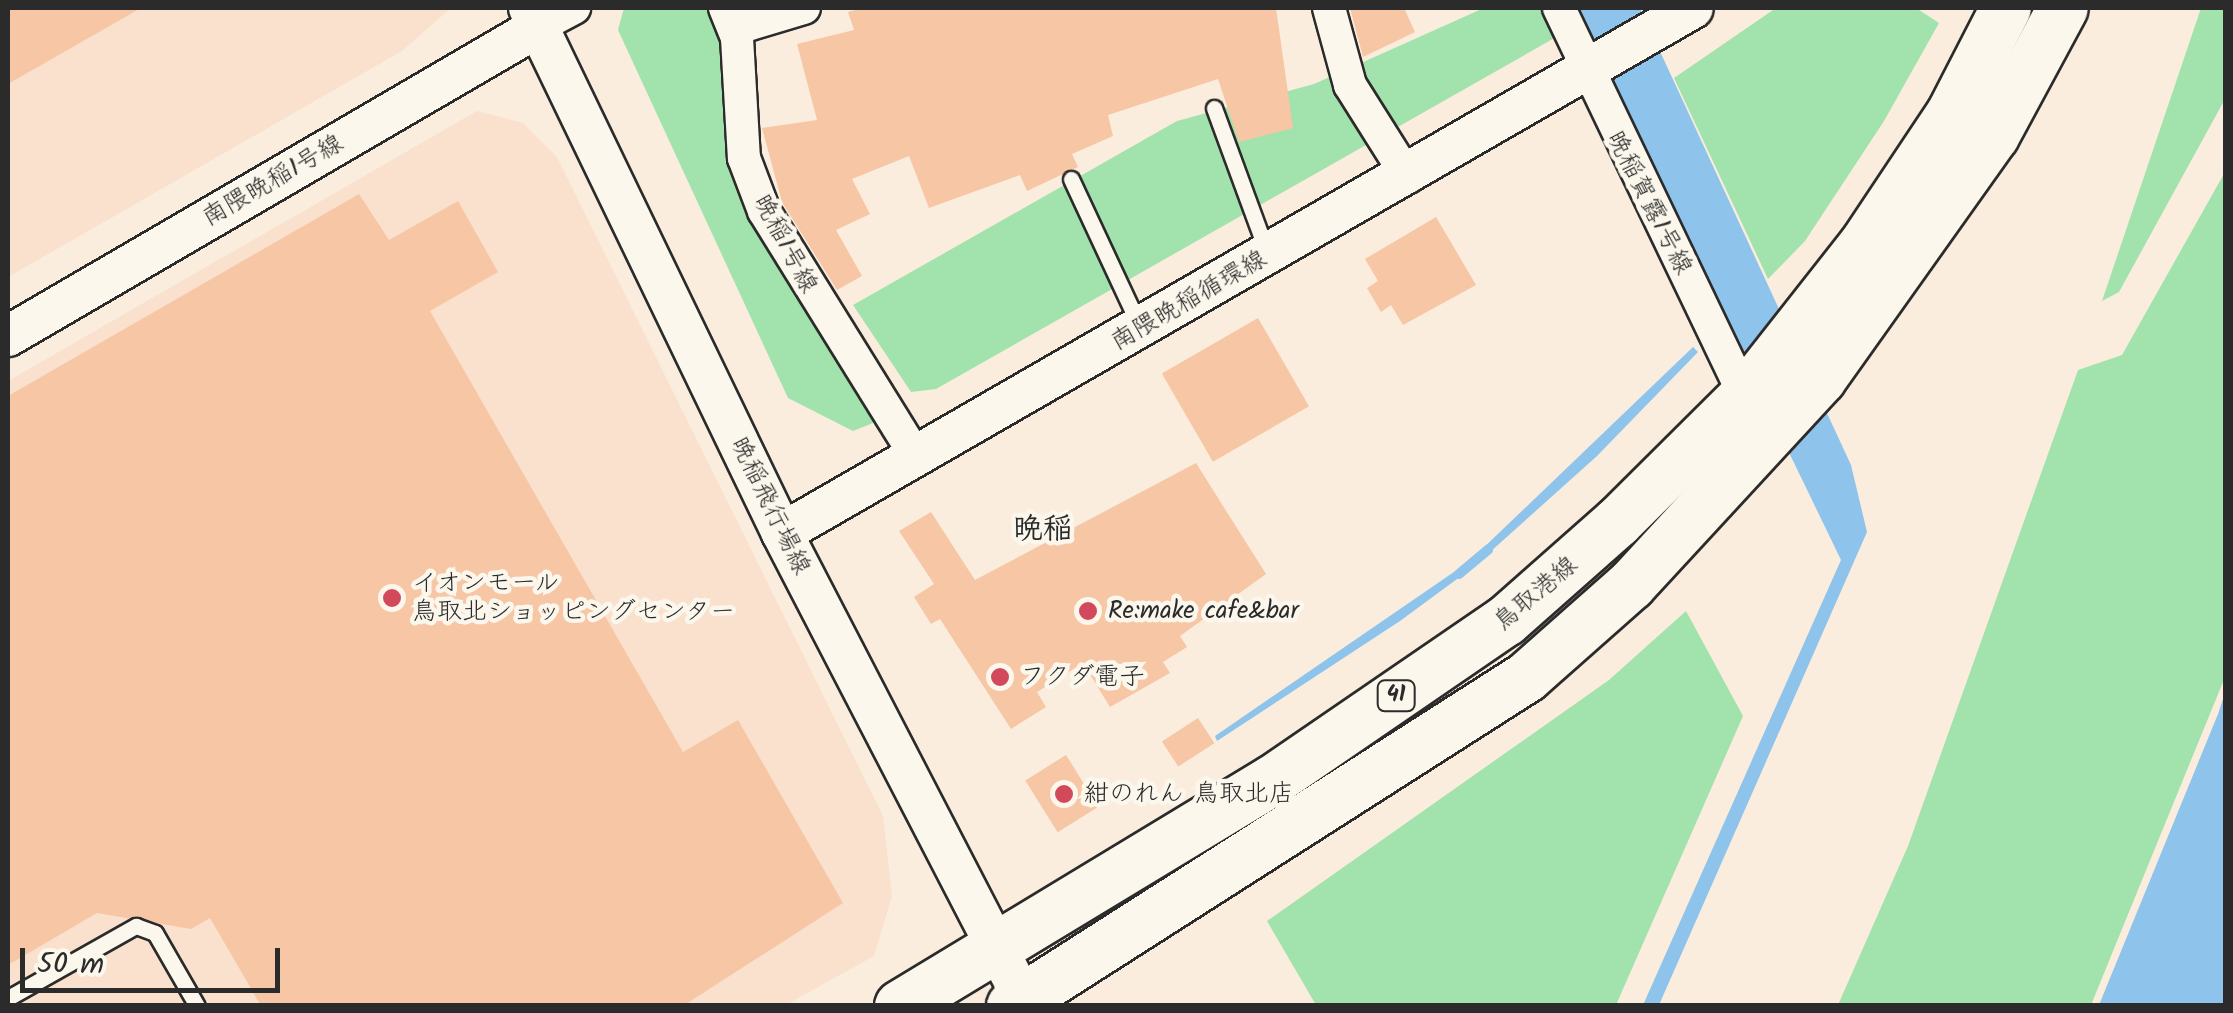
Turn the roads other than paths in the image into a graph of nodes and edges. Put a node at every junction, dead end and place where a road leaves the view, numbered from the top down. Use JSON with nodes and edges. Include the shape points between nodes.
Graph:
{"nodes":[{"id":1,"x":574,"y":8,"type":"edge"},
{"id":2,"x":804,"y":8,"type":"edge"},
{"id":3,"x":1329,"y":8,"type":"edge"},
{"id":4,"x":1559,"y":8,"type":"edge"},
{"id":5,"x":2006,"y":8,"type":"edge"},
{"id":6,"x":2062,"y":8,"type":"edge"},
{"id":7,"x":533,"y":17,"type":"edge"},
{"id":8,"x":1670,"y":17,"type":"edge"},
{"id":9,"x":729,"y":18,"type":"edge"},
{"id":10,"x":1591,"y":73,"type":"junction"},
{"id":11,"x":1214,"y":108,"type":"dead end"},
{"id":12,"x":1408,"y":177,"type":"junction"},
{"id":13,"x":1071,"y":179,"type":"dead end"},
{"id":14,"x":1268,"y":256,"type":"junction"},
{"id":15,"x":1141,"y":328,"type":"junction"},
{"id":16,"x":8,"y":336,"type":"edge"},
{"id":17,"x":1757,"y":406,"type":"junction"},
{"id":18,"x":916,"y":456,"type":"junction"},
{"id":19,"x":782,"y":533,"type":"junction"},
{"id":20,"x":997,"y":950,"type":"junction"},
{"id":21,"x":8,"y":998,"type":"edge"},
{"id":22,"x":1021,"y":1003,"type":"edge"},
{"id":23,"x":197,"y":1006,"type":"edge"},
{"id":24,"x":900,"y":1006,"type":"edge"}],
"edges":[{"from":1,"to":7,"type":"street"},
{"from":2,"to":9,"type":"street"},
{"from":3,"to":12,"type":"street","via":[[1350,85]]},
{"from":4,"to":10,"type":"street","name":"晩稲賀露1号線"},
{"from":5,"to":17,"type":"main road","name":"鳥取港線","number":"41","via":[[1952,113],[1795,334]]},
{"from":6,"to":17,"type":"main road","name":"鳥取港線","number":"41","via":[[1994,136],[1820,379]]},
{"from":7,"to":16,"type":"street","name":"南隈晩稲1号線"},
{"from":7,"to":19,"type":"street","name":"晩稲飛行場線"},
{"from":8,"to":10,"type":"street","name":"南隈晩稲循環線"},
{"from":9,"to":18,"type":"street","name":"晩稲1号線","via":[[744,158],[764,211]]},
{"from":10,"to":12,"type":"street","name":"南隈晩稲循環線"},
{"from":10,"to":17,"type":"street","name":"晩稲賀露1号線"},
{"from":11,"to":14,"type":"lane"},
{"from":12,"to":14,"type":"street","name":"南隈晩稲循環線"},
{"from":13,"to":15,"type":"lane"},
{"from":14,"to":15,"type":"street","name":"南隈晩稲循環線"},
{"from":15,"to":18,"type":"street","name":"南隈晩稲循環線"},
{"from":17,"to":20,"type":"main road","name":"鳥取港線","number":"41","via":[[1506,621],[1272,781]]},
{"from":17,"to":22,"type":"main road","name":"鳥取港線","number":"41","via":[[1632,585],[1528,676]]},
{"from":18,"to":19,"type":"street","name":"南隈晩稲循環線"},
{"from":19,"to":20,"type":"street","name":"晩稲飛行場線"},
{"from":20,"to":22,"type":"street","name":"晩稲飛行場線"},
{"from":20,"to":24,"type":"main road","name":"鳥取港線","number":"41"},
{"from":21,"to":23,"type":"lane","via":[[136,926],[156,933]]}]}
